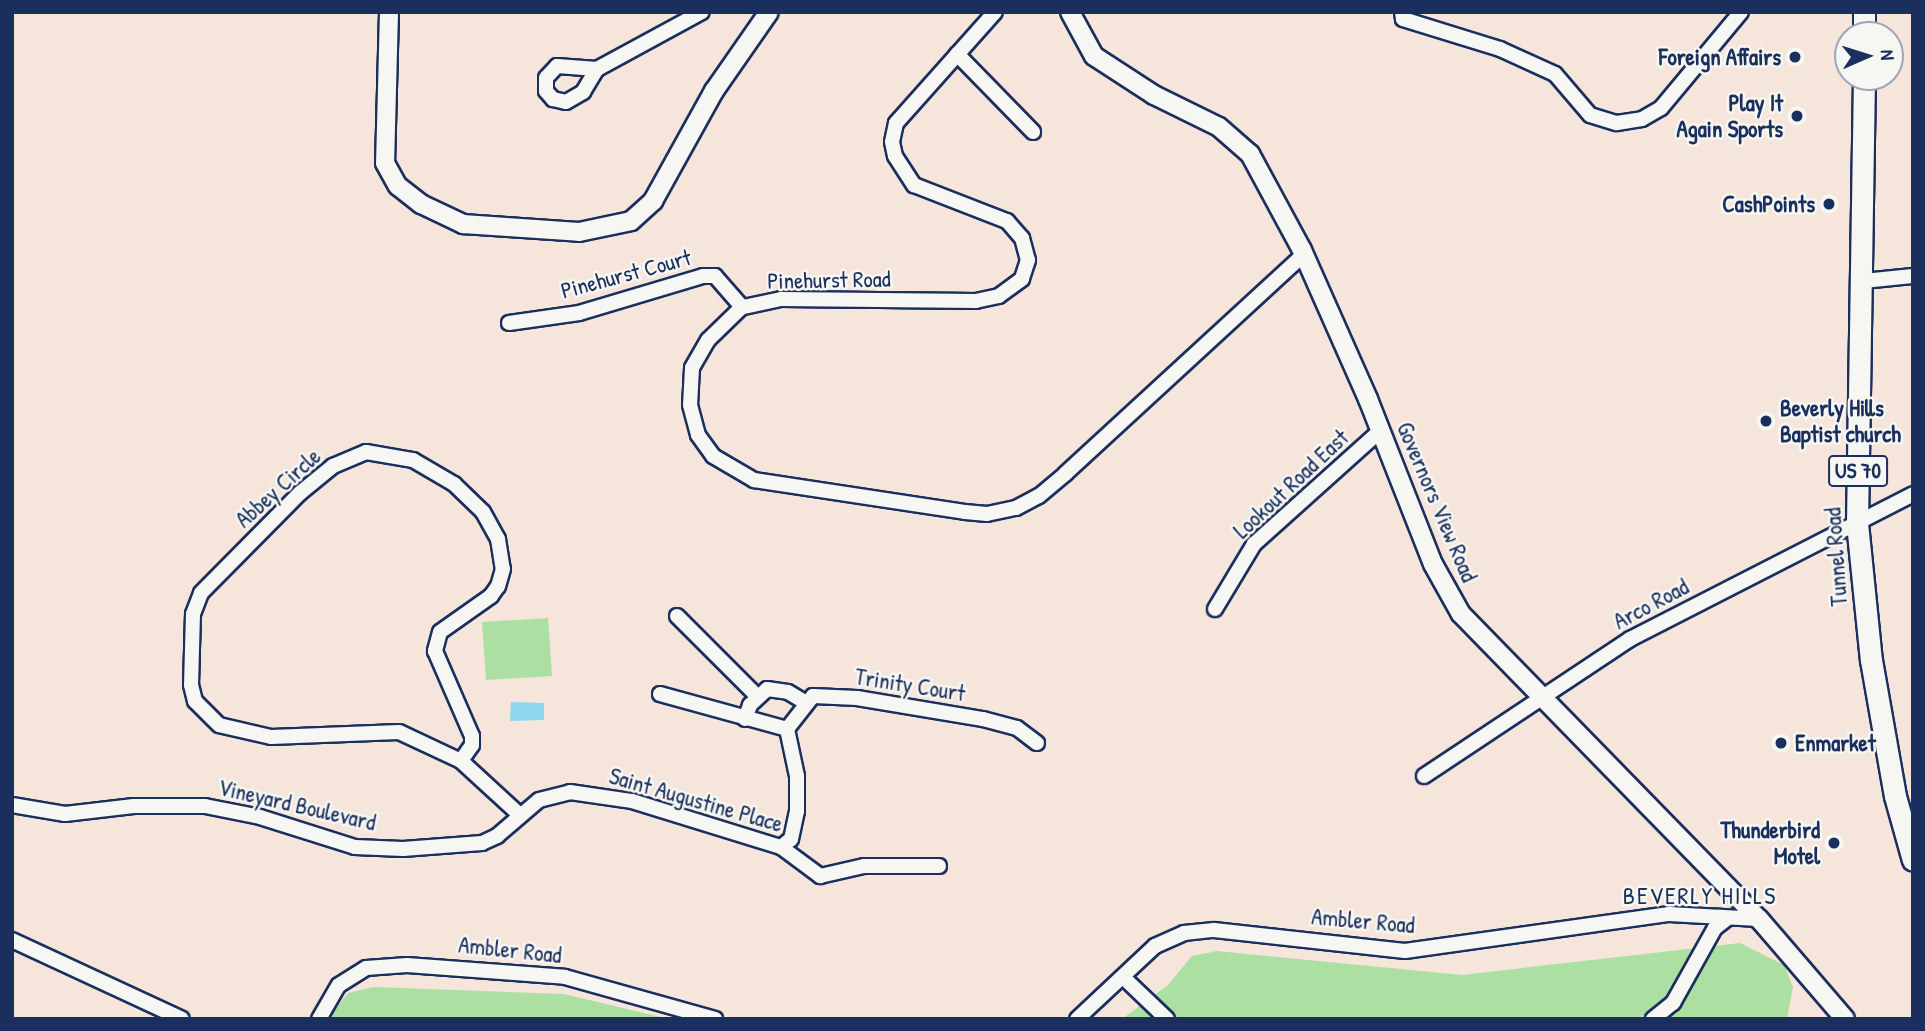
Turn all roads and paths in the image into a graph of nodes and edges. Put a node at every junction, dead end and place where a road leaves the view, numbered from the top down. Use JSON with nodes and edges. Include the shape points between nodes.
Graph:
{"nodes":[{"id":1,"x":389,"y":12,"type":"edge"},
{"id":2,"x":702,"y":12,"type":"edge"},
{"id":3,"x":769,"y":12,"type":"edge"},
{"id":4,"x":995,"y":12,"type":"edge"},
{"id":5,"x":1070,"y":12,"type":"edge"},
{"id":6,"x":1402,"y":12,"type":"edge"},
{"id":7,"x":1741,"y":12,"type":"edge"},
{"id":8,"x":957,"y":54,"type":"junction"},
{"id":9,"x":597,"y":69,"type":"dead end"},
{"id":10,"x":1864,"y":91,"type":"edge"},
{"id":11,"x":1033,"y":132,"type":"dead end"},
{"id":12,"x":1304,"y":254,"type":"junction"},
{"id":13,"x":1913,"y":276,"type":"edge"},
{"id":14,"x":1863,"y":281,"type":"junction"},
{"id":15,"x":742,"y":307,"type":"junction"},
{"id":16,"x":509,"y":323,"type":"dead end"},
{"id":17,"x":1380,"y":431,"type":"junction"},
{"id":18,"x":1913,"y":495,"type":"edge"},
{"id":19,"x":1857,"y":523,"type":"junction"},
{"id":20,"x":1215,"y":608,"type":"dead end"},
{"id":21,"x":677,"y":616,"type":"dead end"},
{"id":22,"x":660,"y":694,"type":"dead end"},
{"id":23,"x":757,"y":696,"type":"junction"},
{"id":24,"x":1540,"y":696,"type":"junction"},
{"id":25,"x":806,"y":703,"type":"junction"},
{"id":26,"x":746,"y":719,"type":"junction"},
{"id":27,"x":787,"y":729,"type":"junction"},
{"id":28,"x":1037,"y":743,"type":"dead end"},
{"id":29,"x":461,"y":761,"type":"junction"},
{"id":30,"x":1424,"y":776,"type":"dead end"},
{"id":31,"x":12,"y":805,"type":"edge"},
{"id":32,"x":520,"y":815,"type":"junction"},
{"id":33,"x":781,"y":846,"type":"junction"},
{"id":34,"x":1913,"y":860,"type":"edge"},
{"id":35,"x":939,"y":866,"type":"dead end"},
{"id":36,"x":1728,"y":918,"type":"junction"},
{"id":37,"x":1759,"y":919,"type":"junction"},
{"id":38,"x":12,"y":940,"type":"edge"},
{"id":39,"x":1123,"y":977,"type":"junction"},
{"id":40,"x":182,"y":1019,"type":"edge"},
{"id":41,"x":319,"y":1019,"type":"edge"},
{"id":42,"x":715,"y":1019,"type":"edge"},
{"id":43,"x":1077,"y":1019,"type":"edge"},
{"id":44,"x":1167,"y":1019,"type":"edge"},
{"id":45,"x":1653,"y":1019,"type":"edge"},
{"id":46,"x":1845,"y":1019,"type":"edge"}],
"edges":[{"from":1,"to":3,"type":"street","via":[[385,163],[398,186],[421,204],[463,224],[579,232],[631,221],[653,201],[714,91]]},
{"from":2,"to":9,"type":"street"},
{"from":4,"to":8,"type":"street","name":"Pinehurst Road"},
{"from":5,"to":12,"type":"street","name":"Governors View Road","via":[[1094,56],[1154,95],[1219,127],[1250,154]]},
{"from":6,"to":7,"type":"street","via":[[1404,19],[1500,49],[1555,74],[1590,115],[1617,123],[1642,119],[1661,108]]},
{"from":8,"to":11,"type":"street"},
{"from":8,"to":15,"type":"street","name":"Pinehurst Road","via":[[895,123],[895,156],[914,185],[1007,221],[1022,239],[1028,260],[1022,279],[999,296],[976,301],[780,299]]},
{"from":10,"to":14,"type":"main road","name":"Tunnel Road","number":"US 70"},
{"from":12,"to":15,"type":"street","name":"Pinehurst Road","via":[[1039,496],[987,514],[754,480],[713,456],[698,435],[690,405],[692,368],[708,340]]},
{"from":12,"to":17,"type":"street","name":"Governors View Road"},
{"from":13,"to":14,"type":"street"},
{"from":14,"to":19,"type":"main road","name":"Tunnel Road","number":"US 70"},
{"from":15,"to":16,"type":"street","name":"Pinehurst Court","via":[[715,276],[703,276],[579,313]]},
{"from":17,"to":20,"type":"street","name":"Lookout Road East","via":[[1254,544]]},
{"from":17,"to":24,"type":"street","name":"Governors View Road","via":[[1446,590],[1461,614]]},
{"from":18,"to":19,"type":"street","name":"Arco Road"},
{"from":19,"to":24,"type":"street","name":"Arco Road","via":[[1630,639]]},
{"from":19,"to":34,"type":"main road","name":"Tunnel Road","number":"US 70","via":[[1871,660],[1895,796]]},
{"from":21,"to":23,"type":"street"},
{"from":22,"to":26,"type":"street"},
{"from":23,"to":25,"type":"street","via":[[777,689]]},
{"from":23,"to":26,"type":"street"},
{"from":24,"to":30,"type":"street","name":"Arco Road"},
{"from":24,"to":37,"type":"street","name":"Governors View Road"},
{"from":25,"to":27,"type":"street"},
{"from":25,"to":28,"type":"street","name":"Trinity Court","via":[[813,696],[857,698],[983,719],[1017,728]]},
{"from":26,"to":27,"type":"street"},
{"from":27,"to":33,"type":"street","via":[[797,776],[797,811],[791,839]]},
{"from":29,"to":29,"type":"street","name":"Abbey Circle","via":[[399,732],[271,737],[219,725],[195,701],[192,625],[201,593],[300,493],[349,457],[386,453],[413,460],[454,484],[483,512],[498,539],[503,569],[498,586],[440,632],[435,650],[472,736],[472,745]]},
{"from":29,"to":32,"type":"street","name":"Abbey Circle"},
{"from":31,"to":32,"type":"street","name":"Vineyard Boulevard","via":[[65,814],[134,806],[205,806],[260,817],[355,847],[402,849],[482,843]]},
{"from":32,"to":33,"type":"street","name":"Saint Augustine Place","via":[[555,794],[588,793],[645,805]]},
{"from":33,"to":35,"type":"street","name":"Saint Augustine Place","via":[[820,876],[864,866]]},
{"from":36,"to":37,"type":"street","name":"Ambler Road"},
{"from":36,"to":39,"type":"street","name":"Ambler Road","via":[[1668,915],[1405,951],[1204,931],[1184,933],[1155,946]]},
{"from":36,"to":45,"type":"street","via":[[1715,928],[1673,1003]]},
{"from":37,"to":46,"type":"street","name":"Governors View Road"},
{"from":38,"to":40,"type":"street"},
{"from":39,"to":43,"type":"street","name":"Ambler Road"},
{"from":39,"to":44,"type":"street"},
{"from":41,"to":42,"type":"street","name":"Ambler Road","via":[[339,985],[366,968],[407,964],[565,977]]}]}
